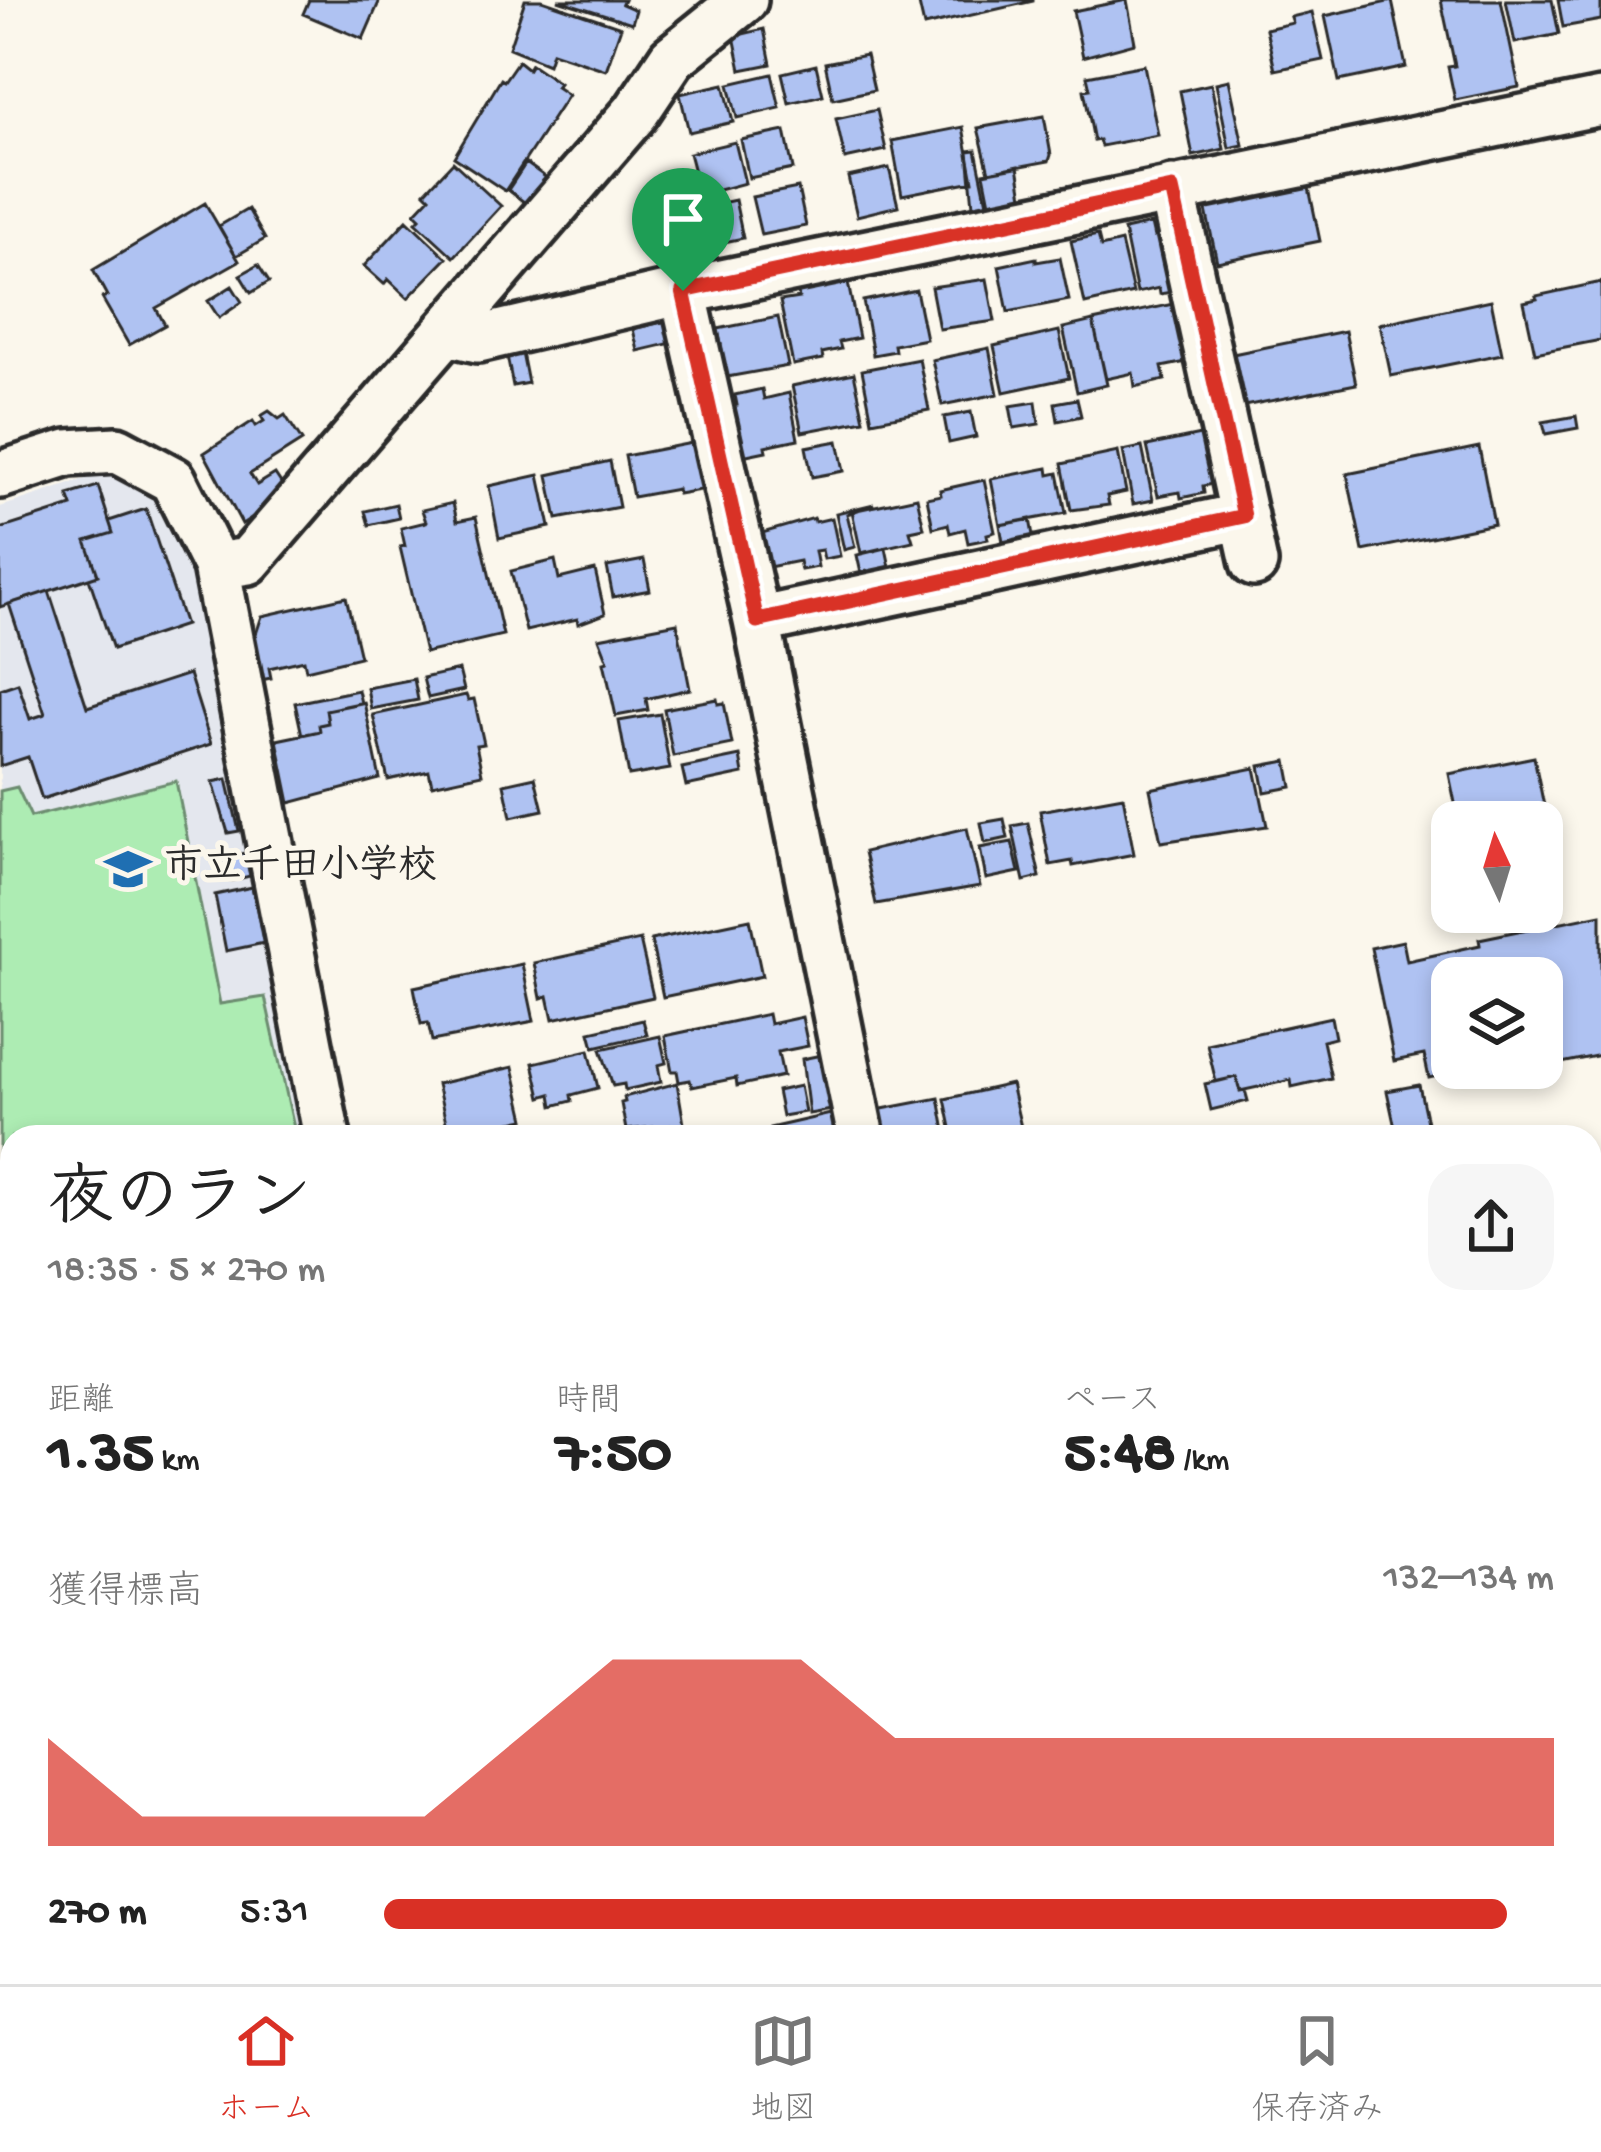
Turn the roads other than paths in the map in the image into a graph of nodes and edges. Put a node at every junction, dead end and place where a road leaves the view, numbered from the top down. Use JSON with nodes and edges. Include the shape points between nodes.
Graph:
{"nodes":[{"id":1,"x":744,"y":0,"type":"edge"},
{"id":2,"x":1601,"y":103,"type":"edge"},
{"id":3,"x":1172,"y":189,"type":"junction"},
{"id":4,"x":683,"y":291,"type":"junction"},
{"id":5,"x":447,"y":332,"type":"junction"},
{"id":6,"x":0,"y":475,"type":"edge"},
{"id":7,"x":1244,"y":516,"type":"junction"},
{"id":8,"x":1254,"y":563,"type":"dead end"},
{"id":9,"x":216,"y":566,"type":"junction"},
{"id":10,"x":757,"y":621,"type":"junction"},
{"id":11,"x":325,"y":1125,"type":"edge"},
{"id":12,"x":859,"y":1125,"type":"edge"}],
"edges":[{"from":1,"to":5,"type":"street","via":[[671,58],[635,112]]},
{"from":2,"to":3,"type":"street"},
{"from":3,"to":4,"type":"street"},
{"from":3,"to":7,"type":"street"},
{"from":4,"to":5,"type":"street","via":[[478,339]]},
{"from":4,"to":10,"type":"street"},
{"from":5,"to":9,"type":"street","via":[[248,561]]},
{"from":6,"to":9,"type":"street","via":[[68,453],[117,450],[173,481]]},
{"from":7,"to":8,"type":"street"},
{"from":7,"to":10,"type":"street"},
{"from":9,"to":11,"type":"street"},
{"from":10,"to":12,"type":"street"}]}
